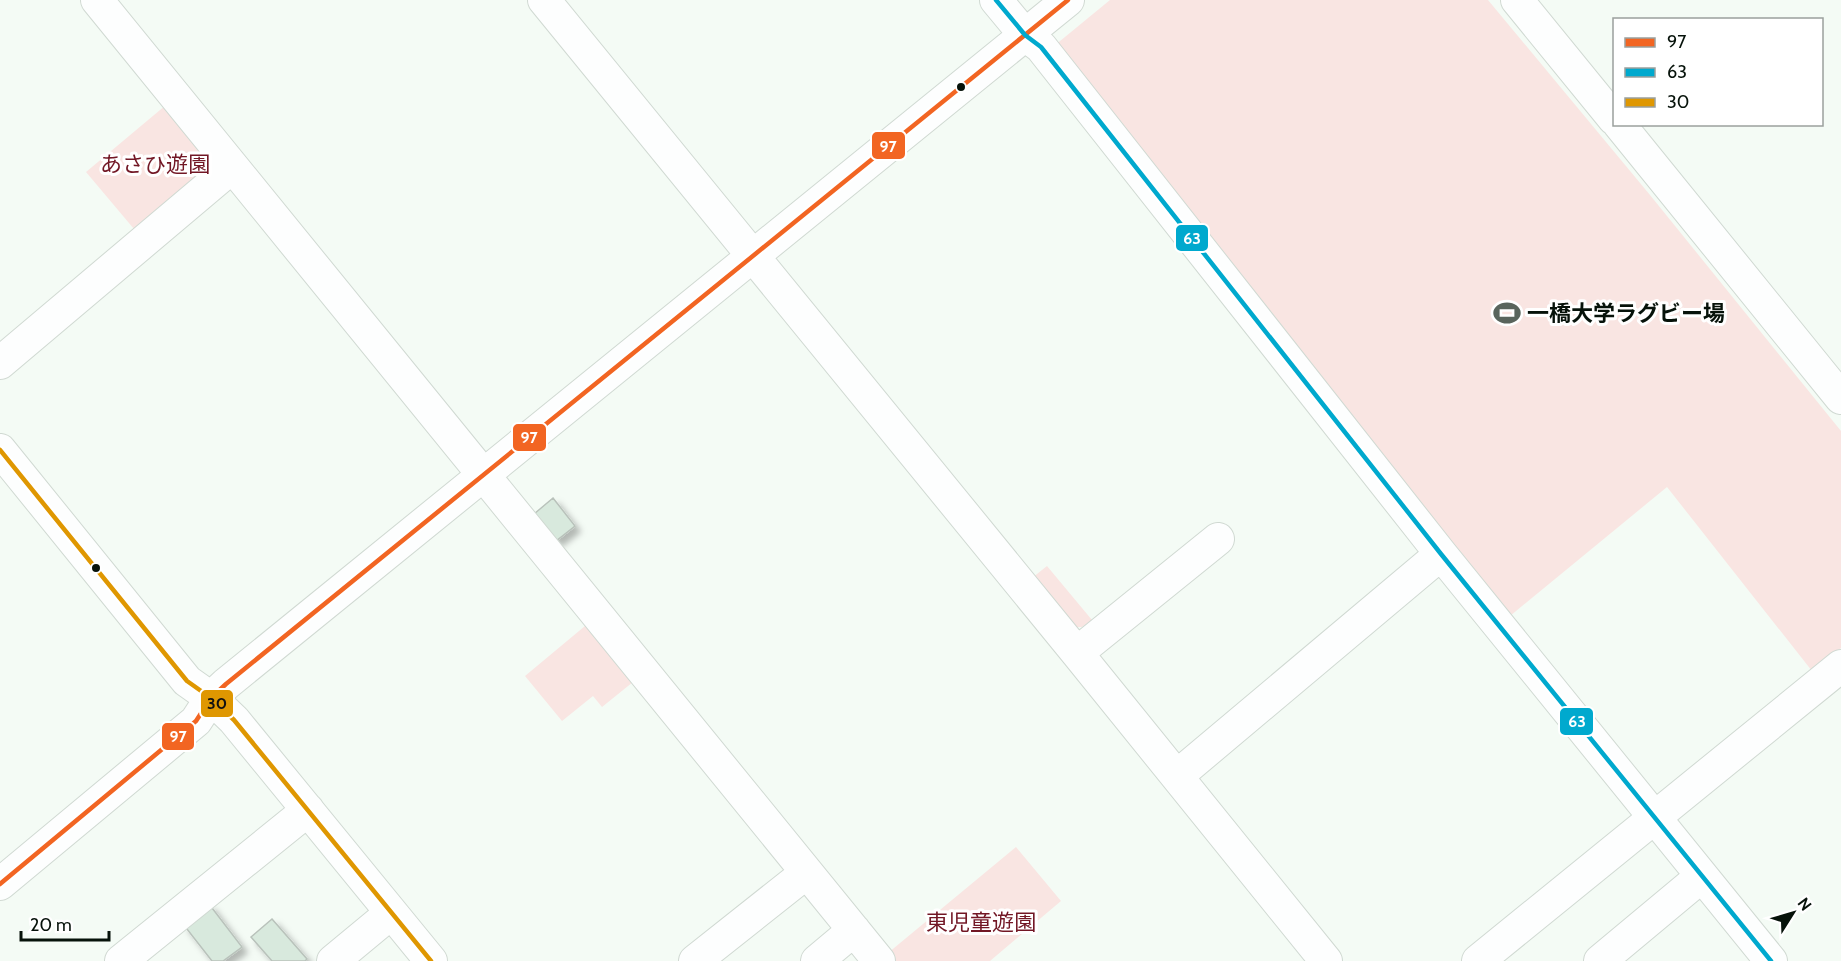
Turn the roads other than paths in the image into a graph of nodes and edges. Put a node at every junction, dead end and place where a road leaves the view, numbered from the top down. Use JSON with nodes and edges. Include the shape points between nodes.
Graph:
{"nodes":[{"id":1,"x":97,"y":0,"type":"edge"},
{"id":2,"x":544,"y":0,"type":"edge"},
{"id":3,"x":996,"y":0,"type":"edge"},
{"id":4,"x":1068,"y":0,"type":"edge"},
{"id":5,"x":1517,"y":0,"type":"edge"},
{"id":6,"x":1025,"y":35,"type":"junction"},
{"id":7,"x":1613,"y":118,"type":"edge"},
{"id":8,"x":1621,"y":126,"type":"edge"},
{"id":9,"x":232,"y":167,"type":"junction"},
{"id":10,"x":752,"y":256,"type":"junction"},
{"id":11,"x":0,"y":363,"type":"edge"},
{"id":12,"x":1841,"y":398,"type":"edge"},
{"id":13,"x":0,"y":450,"type":"edge"},
{"id":14,"x":483,"y":477,"type":"junction"},
{"id":15,"x":1218,"y":539,"type":"dead end"},
{"id":16,"x":1441,"y":554,"type":"junction"},
{"id":17,"x":1077,"y":653,"type":"junction"},
{"id":18,"x":1841,"y":666,"type":"edge"},
{"id":19,"x":211,"y":698,"type":"junction"},
{"id":20,"x":1177,"y":776,"type":"junction"},
{"id":21,"x":308,"y":810,"type":"junction"},
{"id":22,"x":1654,"y":817,"type":"junction"},
{"id":23,"x":806,"y":873,"type":"junction"},
{"id":24,"x":1702,"y":876,"type":"junction"},
{"id":25,"x":0,"y":884,"type":"edge"},
{"id":26,"x":391,"y":913,"type":"junction"},
{"id":27,"x":854,"y":930,"type":"junction"},
{"id":28,"x":121,"y":961,"type":"edge"},
{"id":29,"x":333,"y":961,"type":"edge"},
{"id":30,"x":431,"y":961,"type":"edge"},
{"id":31,"x":695,"y":961,"type":"edge"},
{"id":32,"x":817,"y":961,"type":"edge"},
{"id":33,"x":879,"y":961,"type":"edge"},
{"id":34,"x":1326,"y":961,"type":"edge"},
{"id":35,"x":1478,"y":961,"type":"edge"},
{"id":36,"x":1600,"y":961,"type":"edge"},
{"id":37,"x":1771,"y":961,"type":"edge"}],
"edges":[{"from":1,"to":9,"type":"street"},
{"from":2,"to":10,"type":"street"},
{"from":3,"to":6,"type":"street"},
{"from":4,"to":6,"type":"street"},
{"from":5,"to":7,"type":"street"},
{"from":6,"to":10,"type":"street"},
{"from":6,"to":16,"type":"street","via":[[1041,47]]},
{"from":8,"to":12,"type":"street"},
{"from":9,"to":11,"type":"street"},
{"from":9,"to":14,"type":"street"},
{"from":10,"to":14,"type":"street"},
{"from":10,"to":17,"type":"street"},
{"from":13,"to":19,"type":"street","via":[[187,681]]},
{"from":14,"to":19,"type":"street"},
{"from":14,"to":23,"type":"street"},
{"from":15,"to":17,"type":"street"},
{"from":16,"to":20,"type":"street"},
{"from":16,"to":22,"type":"street"},
{"from":17,"to":20,"type":"street"},
{"from":18,"to":22,"type":"street"},
{"from":19,"to":21,"type":"street"},
{"from":19,"to":25,"type":"street","via":[[195,721]]},
{"from":20,"to":34,"type":"street"},
{"from":21,"to":26,"type":"street"},
{"from":21,"to":28,"type":"street"},
{"from":22,"to":24,"type":"street"},
{"from":22,"to":35,"type":"street"},
{"from":23,"to":27,"type":"street"},
{"from":23,"to":31,"type":"street"},
{"from":24,"to":36,"type":"street"},
{"from":24,"to":37,"type":"street"},
{"from":26,"to":29,"type":"street"},
{"from":26,"to":30,"type":"street"},
{"from":27,"to":32,"type":"street"},
{"from":27,"to":33,"type":"street"}]}
